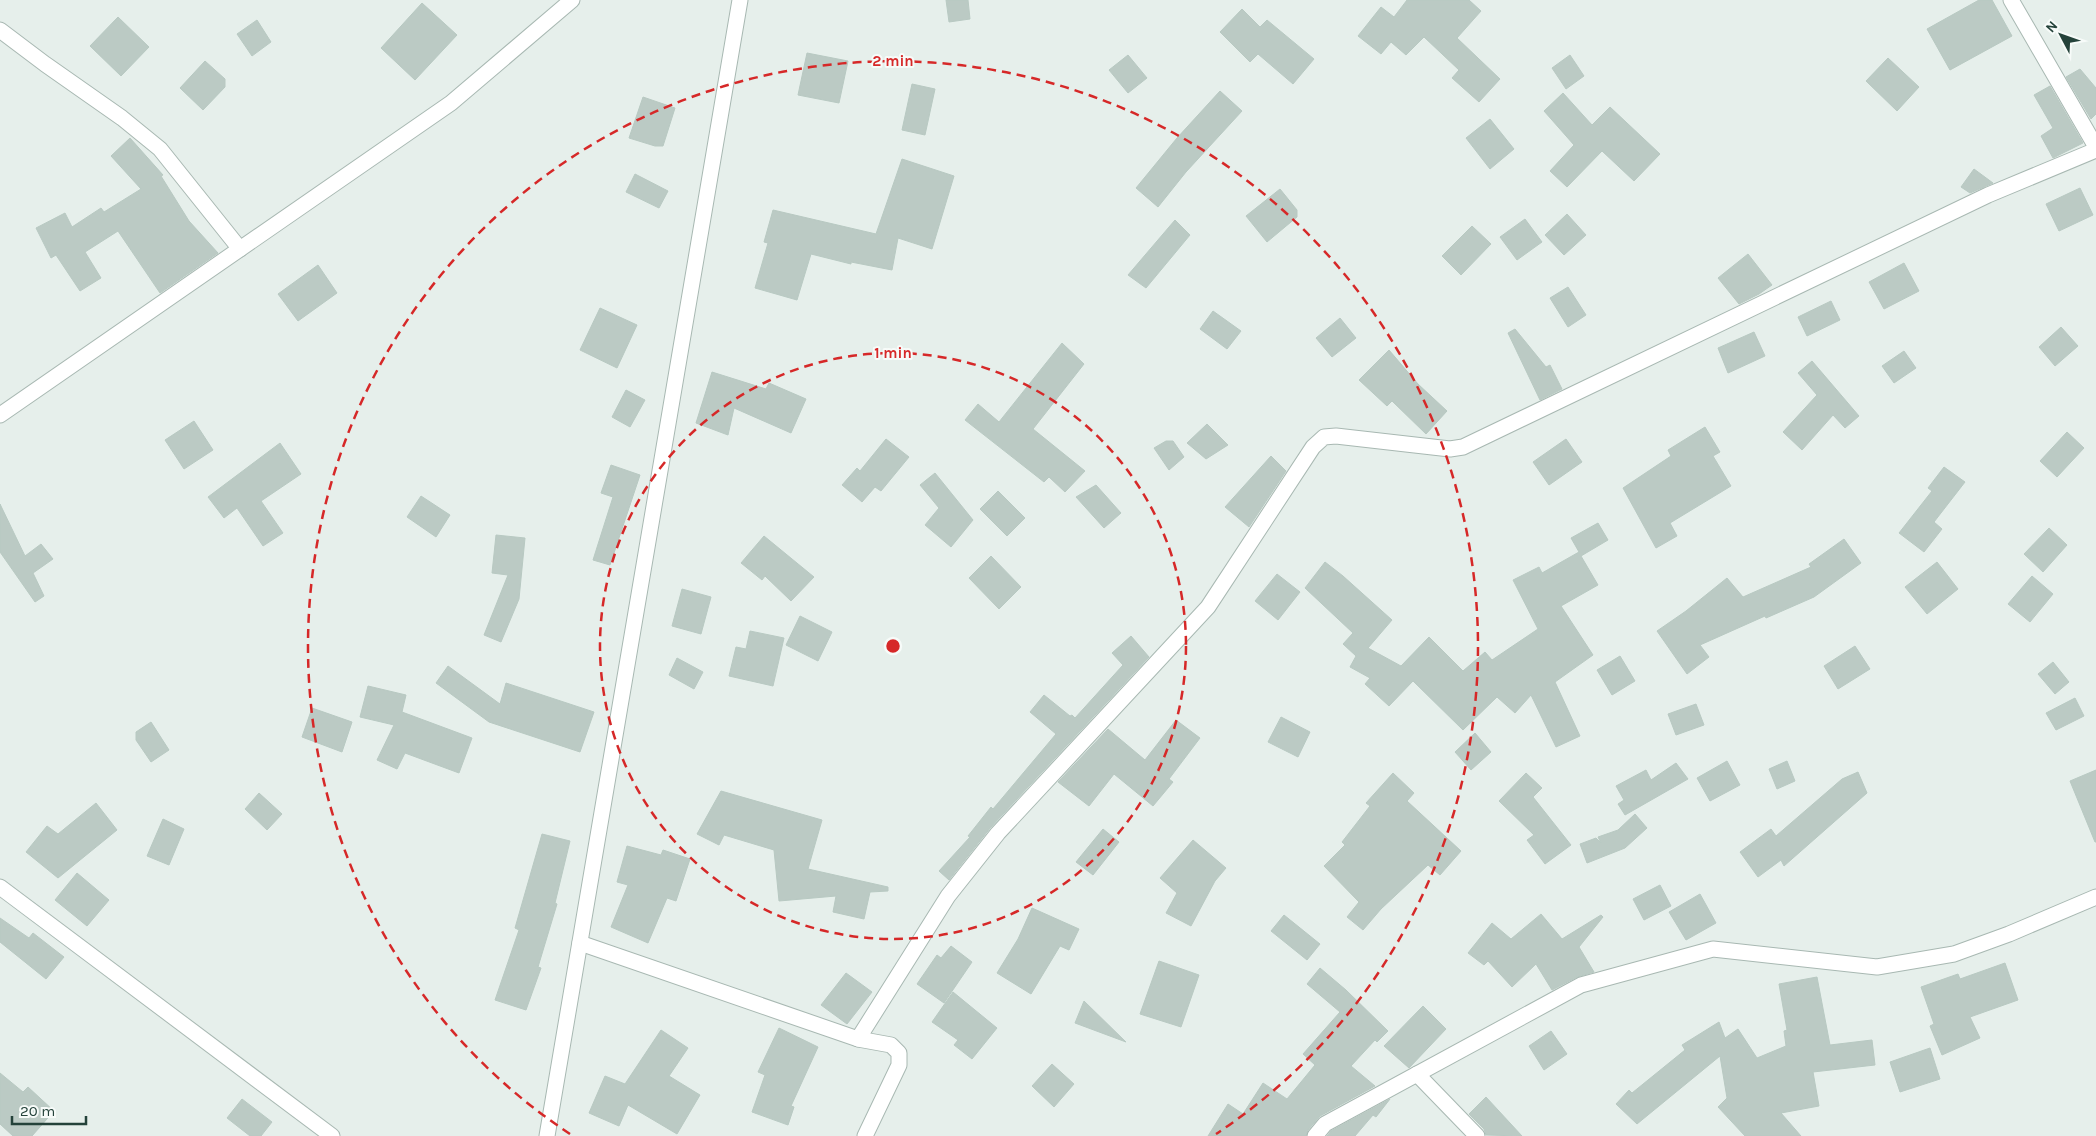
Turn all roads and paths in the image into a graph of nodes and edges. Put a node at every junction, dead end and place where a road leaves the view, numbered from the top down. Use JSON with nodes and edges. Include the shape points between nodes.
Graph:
{"nodes":[{"id":1,"x":572,"y":0,"type":"edge"},
{"id":2,"x":740,"y":0,"type":"edge"},
{"id":3,"x":2011,"y":0,"type":"edge"},
{"id":4,"x":0,"y":30,"type":"edge"},
{"id":5,"x":2096,"y":149,"type":"edge"},
{"id":6,"x":240,"y":249,"type":"junction"},
{"id":7,"x":0,"y":416,"type":"edge"},
{"id":8,"x":0,"y":887,"type":"edge"},
{"id":9,"x":2096,"y":897,"type":"edge"},
{"id":10,"x":580,"y":943,"type":"junction"},
{"id":11,"x":858,"y":1039,"type":"junction"},
{"id":12,"x":1416,"y":1074,"type":"junction"},
{"id":13,"x":332,"y":1136,"type":"edge"},
{"id":14,"x":547,"y":1136,"type":"edge"},
{"id":15,"x":865,"y":1136,"type":"edge"},
{"id":16,"x":1315,"y":1136,"type":"edge"},
{"id":17,"x":1476,"y":1136,"type":"edge"}],
"edges":[{"from":1,"to":6,"type":"street","via":[[451,103]]},
{"from":2,"to":10,"type":"street"},
{"from":3,"to":5,"type":"street"},
{"from":4,"to":6,"type":"street","via":[[160,149]]},
{"from":5,"to":11,"type":"street","via":[[1988,195],[1463,447],[1450,449],[1324,437],[1313,447],[1208,607],[998,833],[948,896]]},
{"from":6,"to":7,"type":"street"},
{"from":8,"to":13,"type":"street"},
{"from":9,"to":12,"type":"street","via":[[1954,954],[1877,967],[1712,949],[1581,985]]},
{"from":10,"to":11,"type":"street"},
{"from":10,"to":14,"type":"street"},
{"from":11,"to":15,"type":"street","via":[[891,1044],[899,1053],[899,1065]]},
{"from":12,"to":16,"type":"street","via":[[1325,1124]]},
{"from":12,"to":17,"type":"street"}]}
